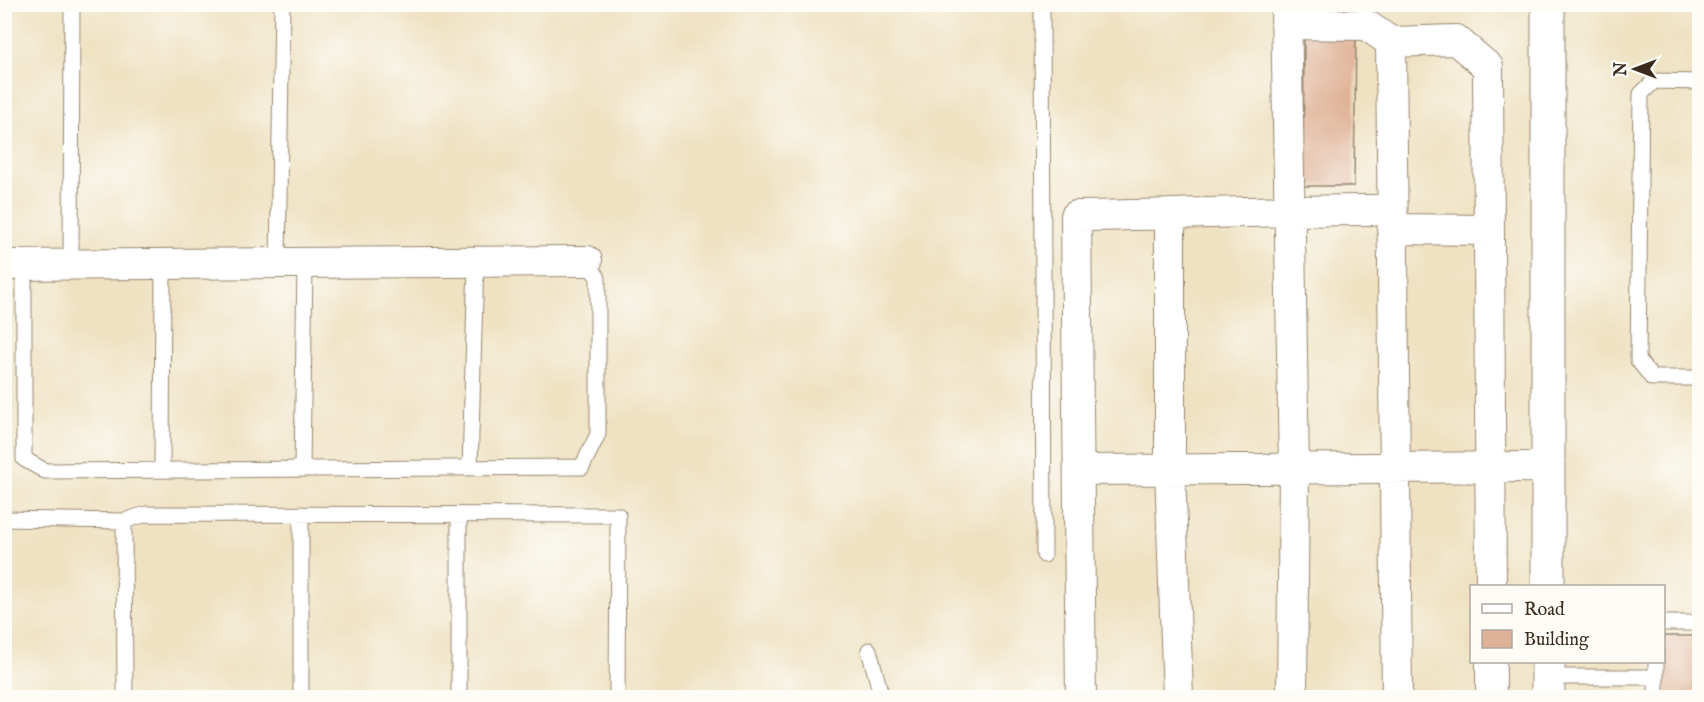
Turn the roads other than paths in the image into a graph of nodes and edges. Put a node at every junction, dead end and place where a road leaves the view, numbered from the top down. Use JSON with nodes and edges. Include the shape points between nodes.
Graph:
{"nodes":[{"id":1,"x":72,"y":4,"type":"edge"},
{"id":2,"x":282,"y":4,"type":"edge"},
{"id":3,"x":1042,"y":4,"type":"edge"},
{"id":4,"x":1548,"y":4,"type":"edge"},
{"id":5,"x":1286,"y":14,"type":"edge"},
{"id":6,"x":1390,"y":42,"type":"junction"},
{"id":7,"x":1700,"y":82,"type":"edge"},
{"id":8,"x":1289,"y":209,"type":"junction"},
{"id":9,"x":1170,"y":215,"type":"junction"},
{"id":10,"x":1392,"y":219,"type":"junction"},
{"id":11,"x":1489,"y":230,"type":"junction"},
{"id":12,"x":587,"y":261,"type":"joint"},
{"id":13,"x":476,"y":262,"type":"junction"},
{"id":14,"x":292,"y":263,"type":"junction"},
{"id":15,"x":71,"y":264,"type":"junction"},
{"id":16,"x":163,"y":264,"type":"junction"},
{"id":17,"x":14,"y":265,"type":"edge"},
{"id":18,"x":1700,"y":378,"type":"edge"},
{"id":19,"x":1491,"y":467,"type":"junction"},
{"id":20,"x":1548,"y":467,"type":"junction"},
{"id":21,"x":470,"y":468,"type":"junction"},
{"id":22,"x":1394,"y":468,"type":"junction"},
{"id":23,"x":302,"y":469,"type":"junction"},
{"id":24,"x":1170,"y":469,"type":"junction"},
{"id":25,"x":1294,"y":469,"type":"junction"},
{"id":26,"x":162,"y":470,"type":"junction"},
{"id":27,"x":1081,"y":470,"type":"junction"},
{"id":28,"x":301,"y":514,"type":"junction"},
{"id":29,"x":459,"y":515,"type":"junction"},
{"id":30,"x":4,"y":519,"type":"edge"},
{"id":31,"x":124,"y":521,"type":"junction"},
{"id":32,"x":1044,"y":555,"type":"dead end"},
{"id":33,"x":1491,"y":585,"type":"edge"},
{"id":34,"x":1548,"y":585,"type":"edge"},
{"id":35,"x":1665,"y":623,"type":"edge"},
{"id":36,"x":1700,"y":623,"type":"edge"},
{"id":37,"x":869,"y":650,"type":"dead end"},
{"id":38,"x":1491,"y":663,"type":"edge"},
{"id":39,"x":1656,"y":669,"type":"edge"},
{"id":40,"x":1548,"y":679,"type":"edge"},
{"id":41,"x":125,"y":698,"type":"edge"},
{"id":42,"x":301,"y":698,"type":"edge"},
{"id":43,"x":459,"y":698,"type":"edge"},
{"id":44,"x":617,"y":698,"type":"edge"},
{"id":45,"x":882,"y":698,"type":"edge"},
{"id":46,"x":1081,"y":698,"type":"edge"},
{"id":47,"x":1178,"y":698,"type":"edge"},
{"id":48,"x":1292,"y":698,"type":"edge"},
{"id":49,"x":1397,"y":698,"type":"edge"},
{"id":50,"x":1491,"y":698,"type":"edge"},
{"id":51,"x":1656,"y":698,"type":"edge"}],
"edges":[{"from":1,"to":15,"type":"lane"},
{"from":2,"to":14,"type":"lane"},
{"from":3,"to":32,"type":"lane"},
{"from":4,"to":20,"type":"street"},
{"from":5,"to":6,"type":"street","via":[[1366,25]]},
{"from":5,"to":8,"type":"street"},
{"from":6,"to":10,"type":"street"},
{"from":6,"to":11,"type":"street","via":[[1456,40],[1488,67]]},
{"from":7,"to":18,"type":"lane","via":[[1654,81],[1641,94],[1638,360],[1652,378]]},
{"from":8,"to":9,"type":"street"},
{"from":8,"to":10,"type":"street"},
{"from":8,"to":25,"type":"street"},
{"from":9,"to":24,"type":"street"},
{"from":9,"to":27,"type":"street","via":[[1076,216]]},
{"from":10,"to":11,"type":"street"},
{"from":10,"to":22,"type":"street"},
{"from":11,"to":19,"type":"street"},
{"from":12,"to":13,"type":"street"},
{"from":12,"to":21,"type":"lane","via":[[598,278],[598,434],[582,467]]},
{"from":13,"to":14,"type":"street"},
{"from":13,"to":21,"type":"lane"},
{"from":14,"to":16,"type":"street"},
{"from":14,"to":23,"type":"lane"},
{"from":15,"to":16,"type":"street"},
{"from":15,"to":17,"type":"street"},
{"from":16,"to":26,"type":"lane"},
{"from":17,"to":26,"type":"lane","via":[[24,459],[45,471]]},
{"from":19,"to":20,"type":"street"},
{"from":19,"to":22,"type":"street"},
{"from":19,"to":33,"type":"street"},
{"from":20,"to":34,"type":"street"},
{"from":21,"to":23,"type":"lane"},
{"from":22,"to":25,"type":"street"},
{"from":22,"to":49,"type":"street"},
{"from":23,"to":26,"type":"lane"},
{"from":24,"to":25,"type":"street"},
{"from":24,"to":27,"type":"street"},
{"from":24,"to":47,"type":"street"},
{"from":25,"to":48,"type":"street"},
{"from":27,"to":46,"type":"street"},
{"from":28,"to":29,"type":"lane"},
{"from":28,"to":31,"type":"lane","via":[[146,514]]},
{"from":28,"to":42,"type":"lane"},
{"from":29,"to":43,"type":"lane"},
{"from":29,"to":44,"type":"lane","via":[[618,515]]},
{"from":30,"to":31,"type":"lane"},
{"from":31,"to":41,"type":"lane"},
{"from":35,"to":36,"type":"lane"},
{"from":37,"to":45,"type":"lane"},
{"from":38,"to":50,"type":"street"},
{"from":39,"to":40,"type":"lane"},
{"from":39,"to":51,"type":"lane"}]}
